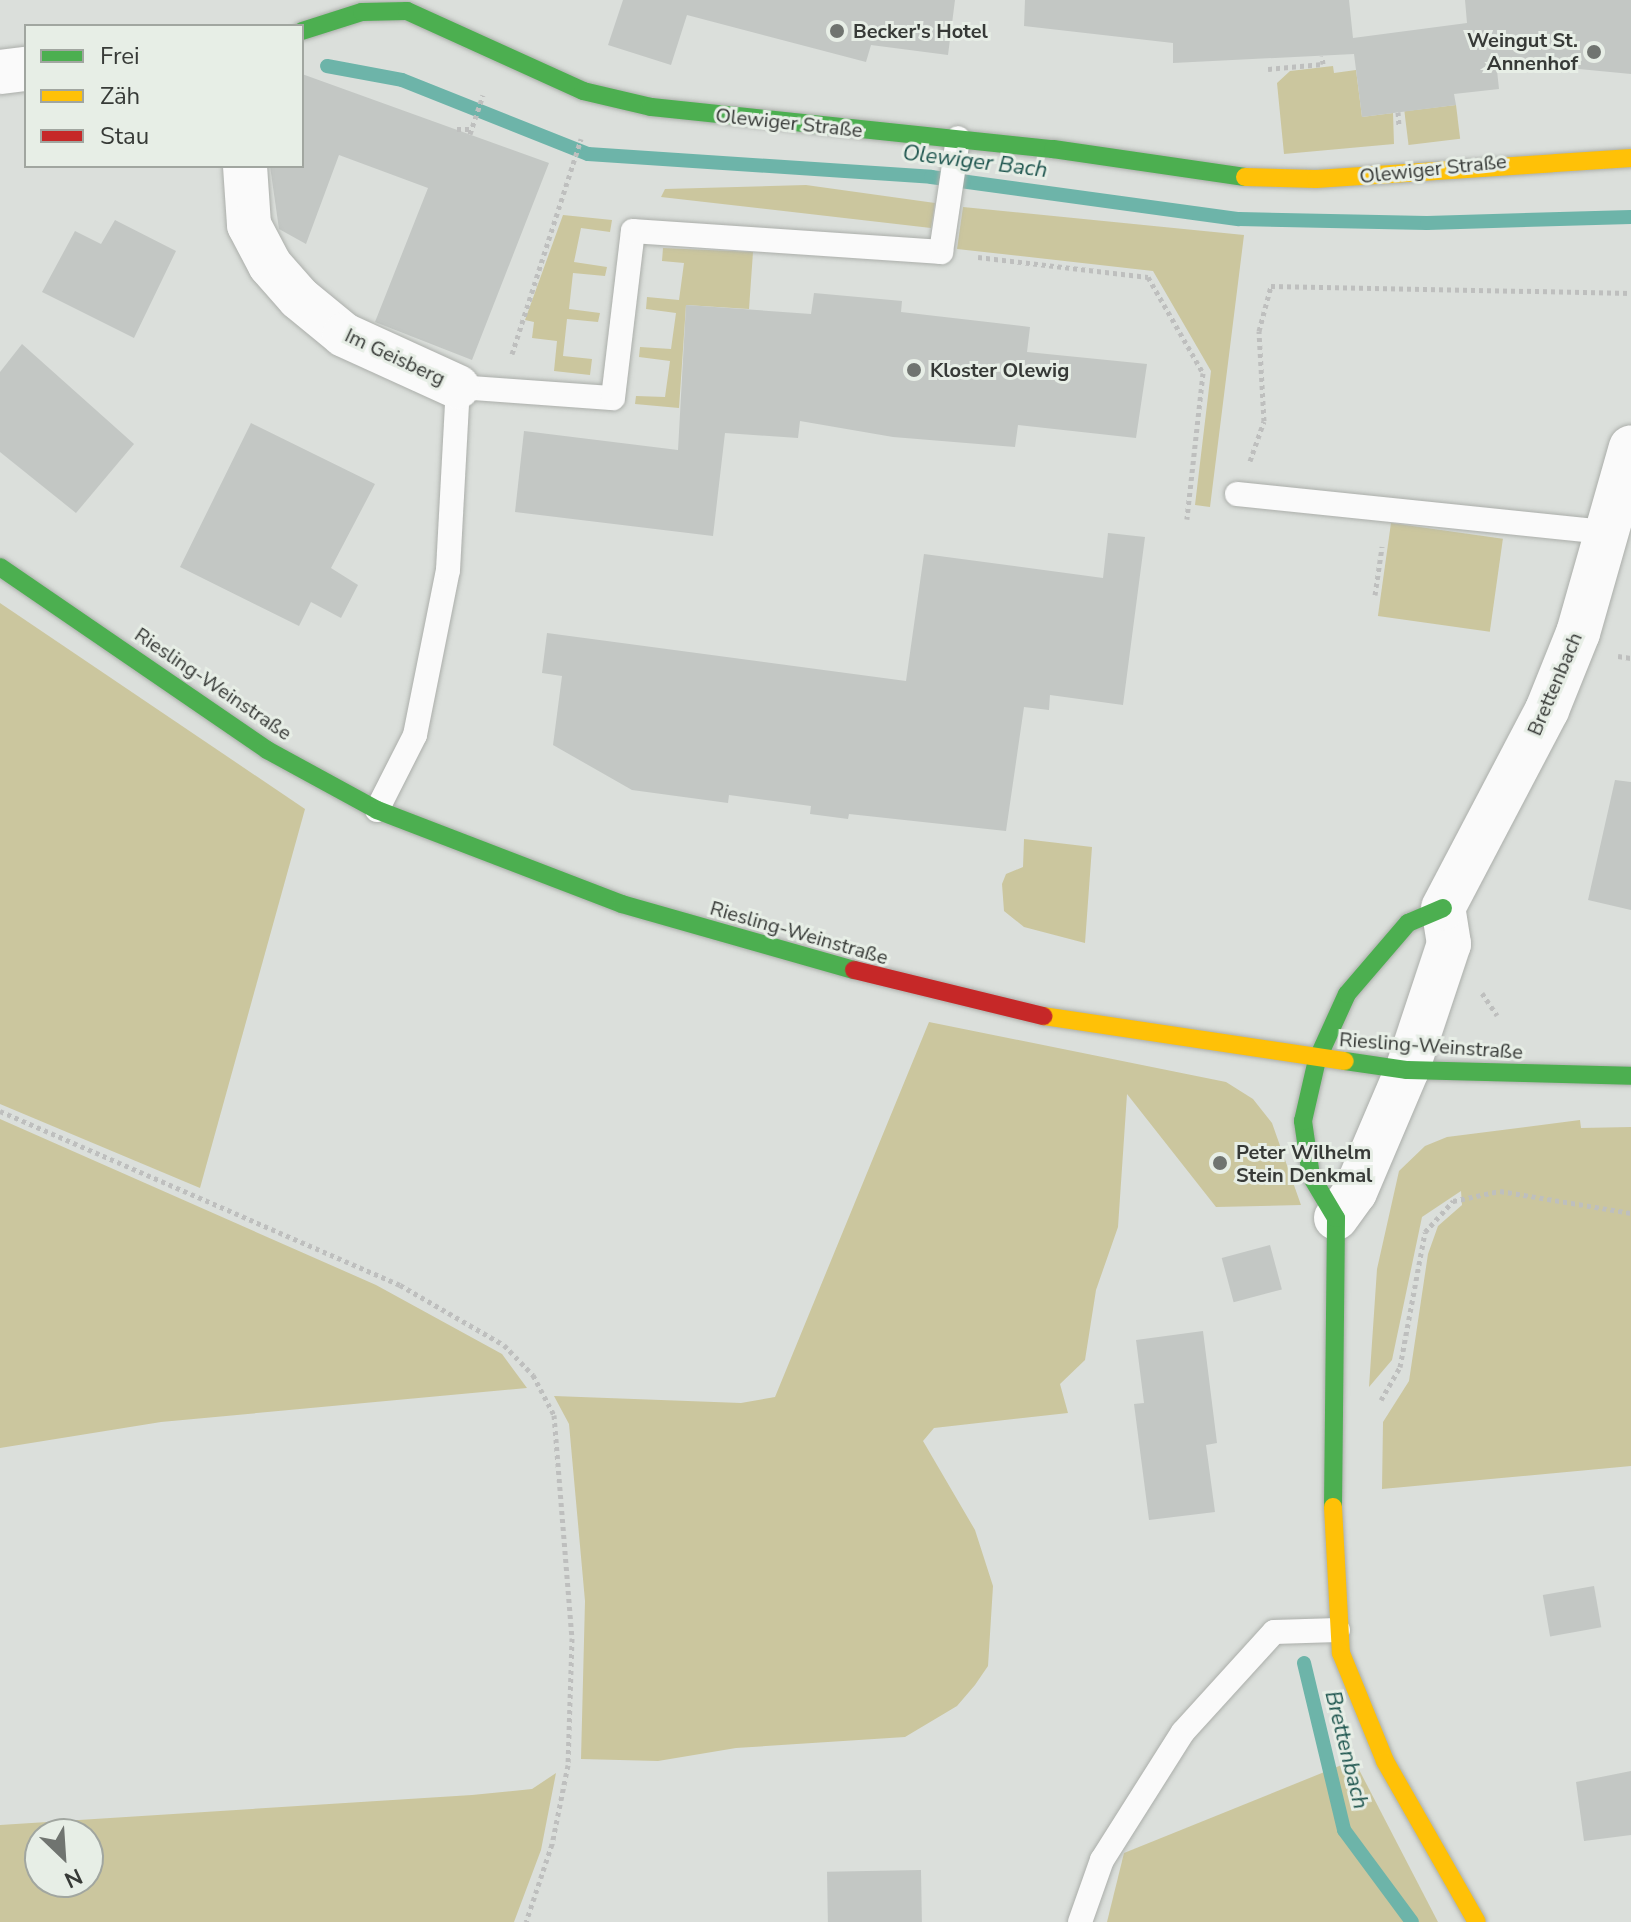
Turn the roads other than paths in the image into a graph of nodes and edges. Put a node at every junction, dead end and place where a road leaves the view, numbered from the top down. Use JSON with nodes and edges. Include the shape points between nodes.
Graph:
{"nodes":[{"id":1,"x":316,"y":18,"type":"edge"},
{"id":2,"x":24,"y":69,"type":"edge"},
{"id":3,"x":0,"y":72,"type":"edge"},
{"id":4,"x":958,"y":138,"type":"junction"},
{"id":5,"x":1631,"y":158,"type":"edge"},
{"id":6,"x":245,"y":168,"type":"edge"},
{"id":7,"x":458,"y":387,"type":"junction"},
{"id":8,"x":1631,"y":447,"type":"edge"},
{"id":9,"x":1237,"y":494,"type":"road end"},
{"id":10,"x":1607,"y":532,"type":"junction"},
{"id":11,"x":0,"y":559,"type":"edge"},
{"id":12,"x":0,"y":567,"type":"edge"},
{"id":13,"x":35,"y":588,"type":"junction"},
{"id":14,"x":377,"y":810,"type":"junction"},
{"id":15,"x":1443,"y":908,"type":"junction"},
{"id":16,"x":1317,"y":1060,"type":"junction"},
{"id":17,"x":1407,"y":1070,"type":"junction"},
{"id":18,"x":1631,"y":1076,"type":"edge"},
{"id":19,"x":1336,"y":1218,"type":"junction"},
{"id":20,"x":1338,"y":1630,"type":"junction"},
{"id":21,"x":1080,"y":1922,"type":"edge"},
{"id":22,"x":1477,"y":1922,"type":"edge"}],
"edges":[{"from":1,"to":4,"type":"street","name":"Olewiger Straße","via":[[407,11],[583,91],[651,107]]},
{"from":2,"to":3,"type":"street"},
{"from":4,"to":5,"type":"street","name":"Olewiger Straße","via":[[1276,180]]},
{"from":4,"to":7,"type":"lane","via":[[941,252],[633,231],[613,398]]},
{"from":6,"to":7,"type":"street","name":"Im Geisberg","via":[[249,225],[270,265],[299,298],[344,335]]},
{"from":7,"to":14,"type":"lane","via":[[448,570],[415,735]]},
{"from":8,"to":10,"type":"street","name":"Brettenbach"},
{"from":9,"to":10,"type":"lane"},
{"from":10,"to":15,"type":"street","name":"Brettenbach","via":[[1547,710]]},
{"from":11,"to":13,"type":"street","name":"Riesling-Weinstraße"},
{"from":12,"to":13,"type":"street","name":"Riesling-Weinstraße"},
{"from":13,"to":14,"type":"street","name":"Riesling-Weinstraße","via":[[267,750]]},
{"from":14,"to":16,"type":"street","name":"Riesling-Weinstraße","via":[[523,871],[867,975],[1105,1028]]},
{"from":15,"to":16,"type":"street","via":[[1408,923],[1367,969],[1347,994]]},
{"from":15,"to":17,"type":"street","via":[[1449,944]]},
{"from":16,"to":17,"type":"street","name":"Riesling-Weinstraße"},
{"from":16,"to":19,"type":"street","via":[[1303,1109],[1303,1135],[1317,1191]]},
{"from":17,"to":18,"type":"street","name":"Riesling-Weinstraße"},
{"from":17,"to":19,"type":"street","via":[[1355,1192]]},
{"from":19,"to":20,"type":"street"},
{"from":20,"to":21,"type":"lane","via":[[1274,1632],[1183,1732],[1102,1860]]},
{"from":20,"to":22,"type":"street","via":[[1385,1761]]}]}
